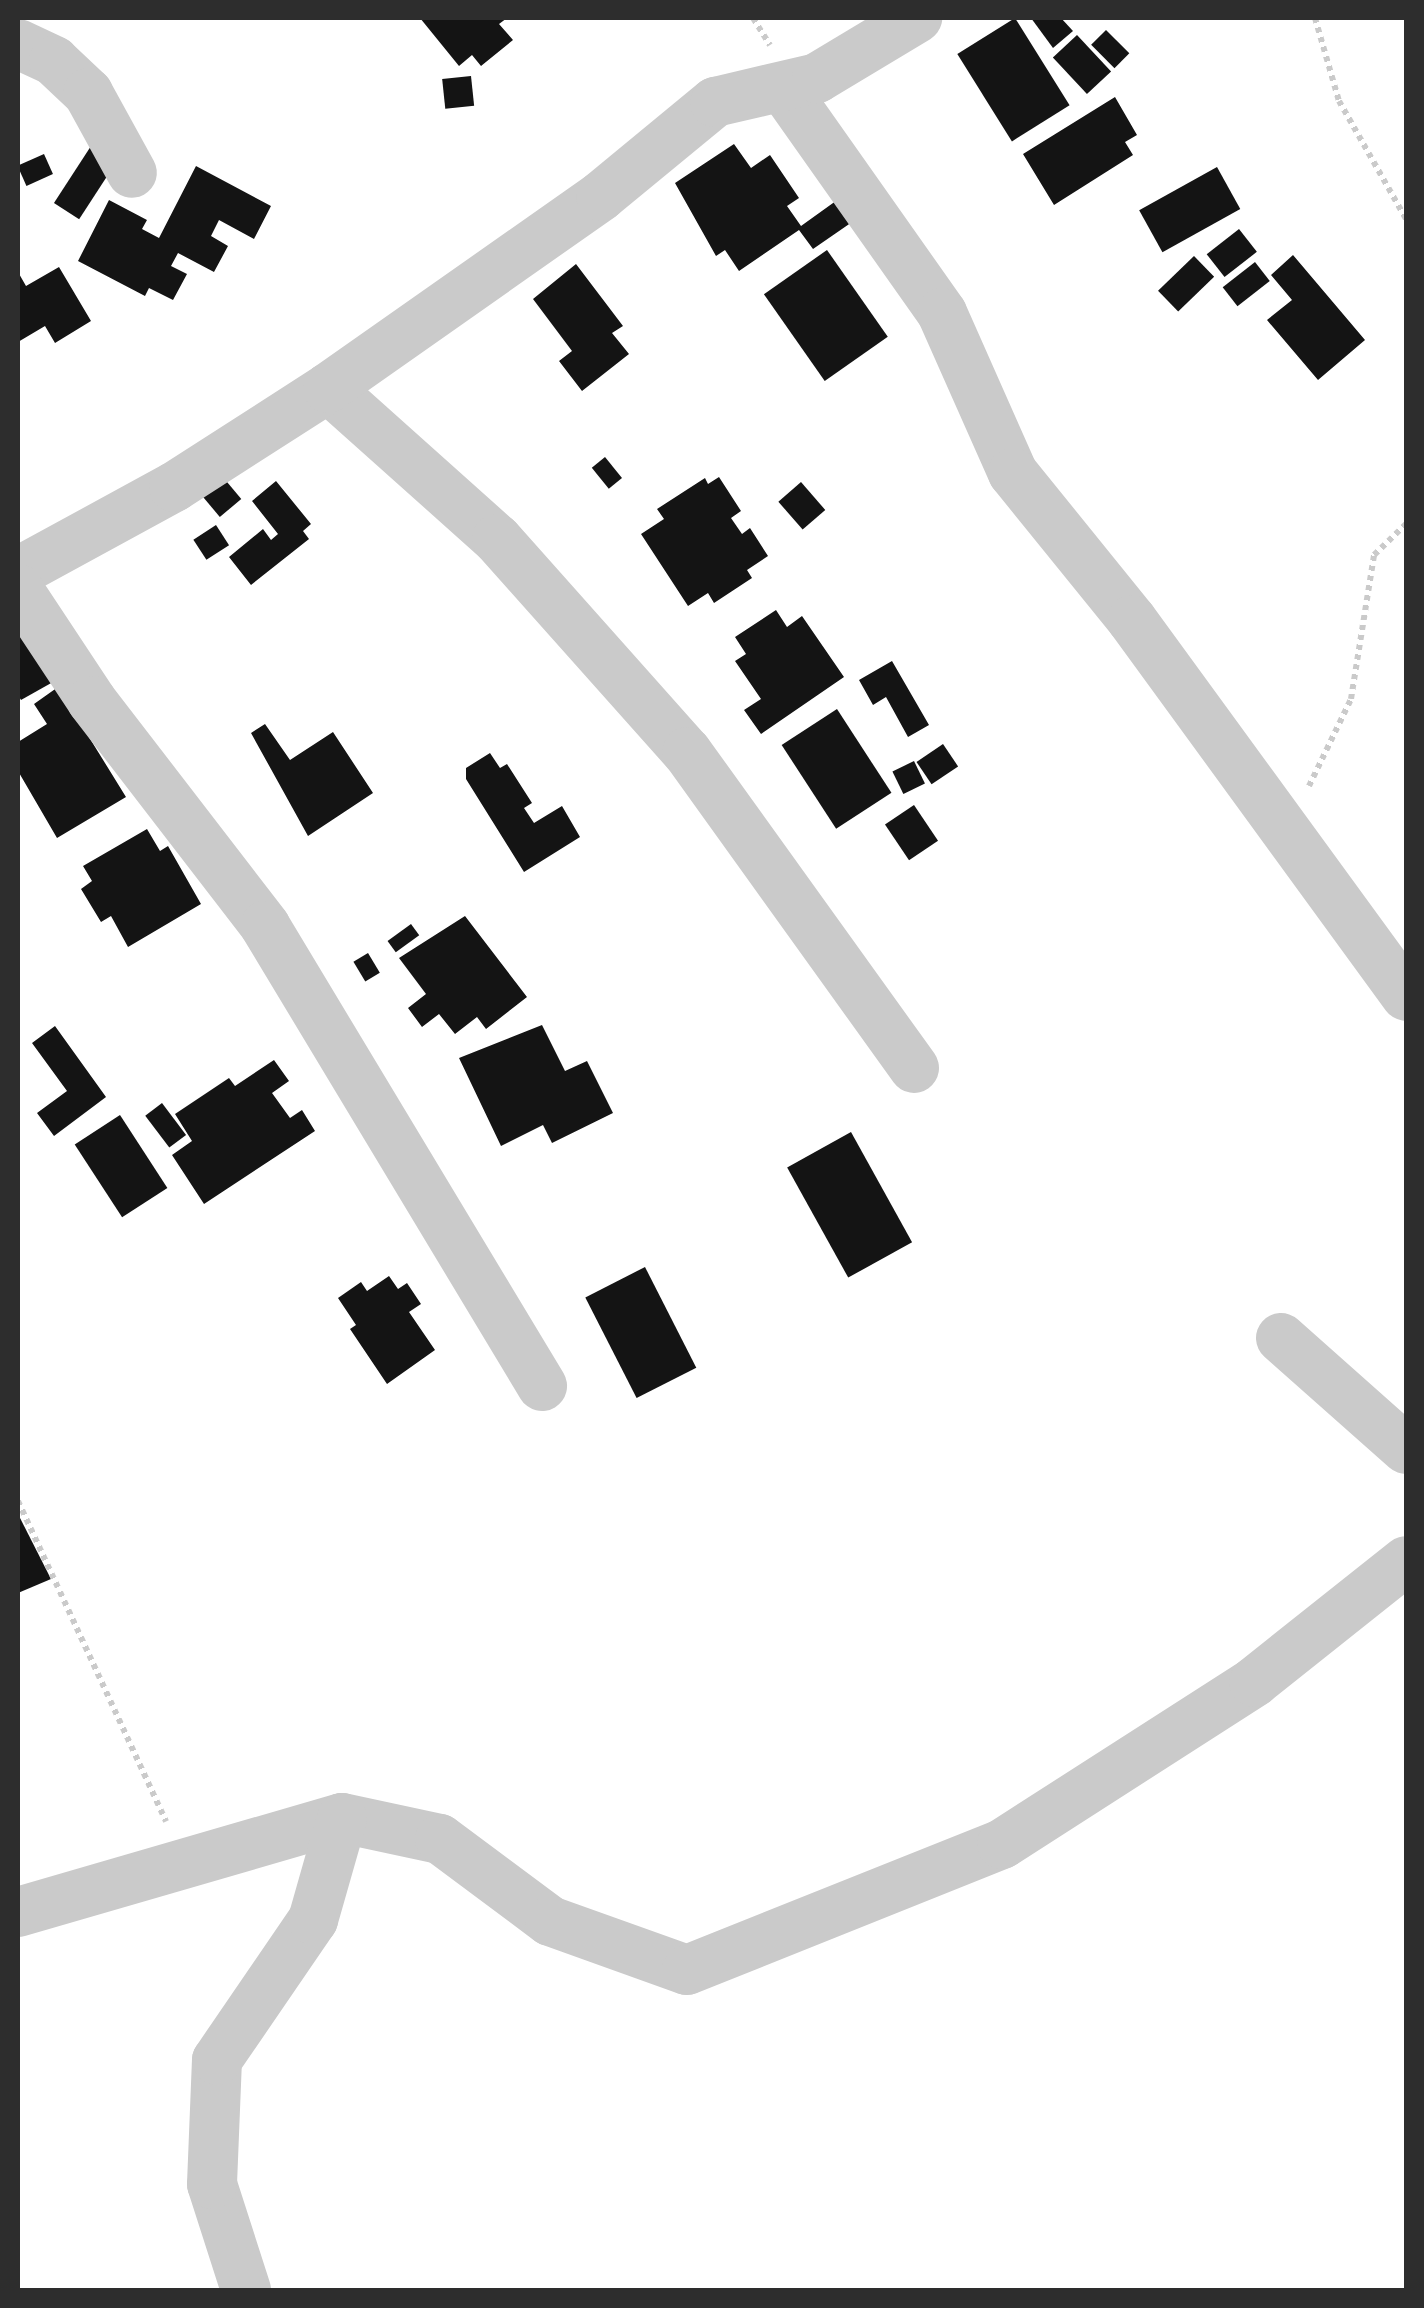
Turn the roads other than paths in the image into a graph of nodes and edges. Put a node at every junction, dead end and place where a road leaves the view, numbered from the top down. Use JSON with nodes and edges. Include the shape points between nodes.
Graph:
{"nodes":[{"id":1,"x":917,"y":18,"type":"edge"},
{"id":2,"x":18,"y":44,"type":"edge"},
{"id":3,"x":784,"y":89,"type":"junction"},
{"id":4,"x":132,"y":173,"type":"dead end"},
{"id":5,"x":328,"y":388,"type":"junction"},
{"id":6,"x":18,"y":572,"type":"edge"},
{"id":7,"x":18,"y":589,"type":"edge"},
{"id":8,"x":1406,"y":996,"type":"edge"},
{"id":9,"x":914,"y":1068,"type":"dead end"},
{"id":10,"x":1281,"y":1338,"type":"dead end"},
{"id":11,"x":542,"y":1386,"type":"dead end"},
{"id":12,"x":1406,"y":1449,"type":"edge"},
{"id":13,"x":1406,"y":1561,"type":"edge"},
{"id":14,"x":342,"y":1818,"type":"junction"},
{"id":15,"x":18,"y":1912,"type":"edge"},
{"id":16,"x":246,"y":2290,"type":"edge"}],
"edges":[{"from":1,"to":3,"type":"street","via":[[840,68]]},
{"from":2,"to":4,"type":"street","via":[[54,61],[88,93]]},
{"from":3,"to":5,"type":"street","via":[[715,102],[601,196]]},
{"from":3,"to":8,"type":"street","via":[[942,313],[1013,473],[1132,620]]},
{"from":5,"to":6,"type":"street","via":[[174,487]]},
{"from":5,"to":9,"type":"street","via":[[497,539],[687,752]]},
{"from":7,"to":11,"type":"street","via":[[92,701],[265,926]]},
{"from":10,"to":12,"type":"street"},
{"from":13,"to":14,"type":"street","via":[[1254,1682],[1002,1844],[688,1970],[550,1921],[440,1839]]},
{"from":14,"to":15,"type":"street"},
{"from":14,"to":16,"type":"street","via":[[312,1920],[216,2060],[212,2184]]}]}
